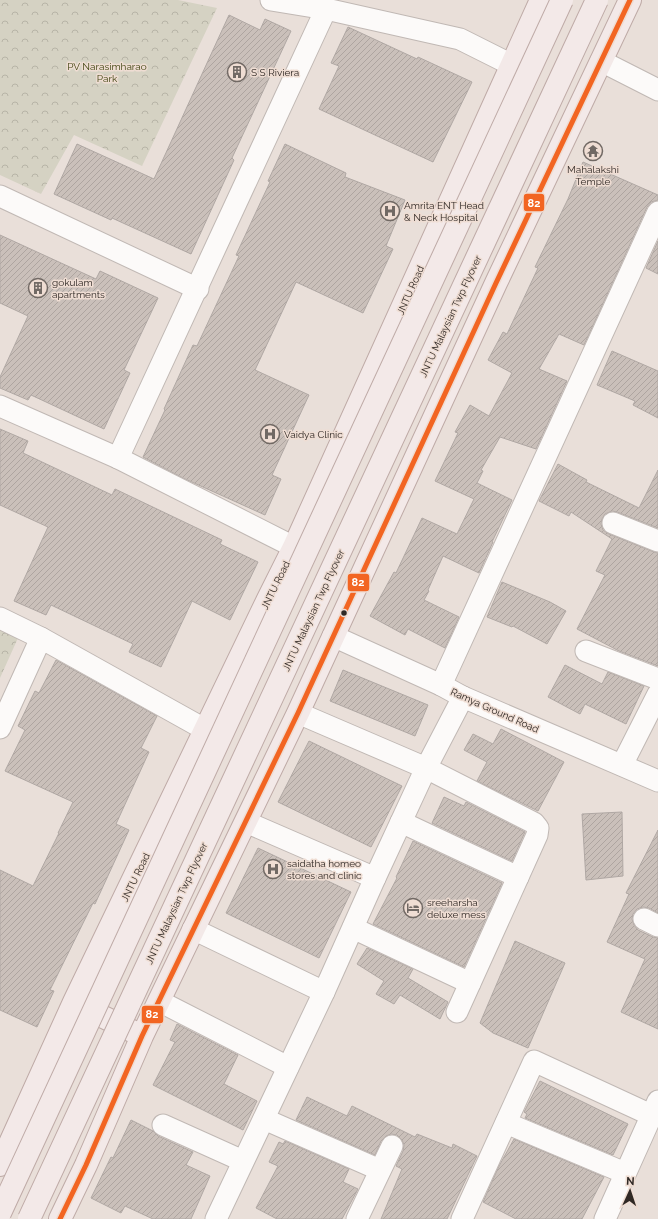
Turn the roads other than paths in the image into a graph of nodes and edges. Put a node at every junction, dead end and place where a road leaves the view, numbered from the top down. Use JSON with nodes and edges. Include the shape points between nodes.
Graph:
{"nodes":[{"id":1,"x":271,"y":0,"type":"edge"},
{"id":2,"x":541,"y":0,"type":"edge"},
{"id":3,"x":562,"y":0,"type":"edge"},
{"id":4,"x":597,"y":0,"type":"edge"},
{"id":5,"x":630,"y":0,"type":"edge"},
{"id":6,"x":326,"y":10,"type":"junction"},
{"id":7,"x":601,"y":62,"type":"junction"},
{"id":8,"x":512,"y":65,"type":"junction"},
{"id":9,"x":658,"y":90,"type":"edge"},
{"id":10,"x":0,"y":196,"type":"edge"},
{"id":11,"x":658,"y":212,"type":"edge"},
{"id":12,"x":198,"y":289,"type":"junction"},
{"id":13,"x":0,"y":406,"type":"edge"},
{"id":14,"x":118,"y":458,"type":"junction"},
{"id":15,"x":613,"y":523,"type":"dead end"},
{"id":16,"x":658,"y":542,"type":"edge"},
{"id":17,"x":294,"y":547,"type":"junction"},
{"id":18,"x":0,"y":618,"type":"edge"},
{"id":19,"x":333,"y":636,"type":"junction"},
{"id":20,"x":41,"y":638,"type":"junction"},
{"id":21,"x":586,"y":651,"type":"dead end"},
{"id":22,"x":658,"y":679,"type":"edge"},
{"id":23,"x":441,"y":685,"type":"junction"},
{"id":24,"x":658,"y":694,"type":"edge"},
{"id":25,"x":463,"y":697,"type":"junction"},
{"id":26,"x":298,"y":713,"type":"junction"},
{"id":27,"x":0,"y":728,"type":"edge"},
{"id":28,"x":206,"y":730,"type":"junction"},
{"id":29,"x":622,"y":765,"type":"junction"},
{"id":30,"x":426,"y":768,"type":"junction"},
{"id":31,"x":658,"y":781,"type":"edge"},
{"id":32,"x":246,"y":822,"type":"junction"},
{"id":33,"x":401,"y":822,"type":"junction"},
{"id":34,"x":518,"y":877,"type":"junction"},
{"id":35,"x":374,"y":878,"type":"junction"},
{"id":36,"x":352,"y":928,"type":"junction"},
{"id":37,"x":193,"y":929,"type":"junction"},
{"id":38,"x":470,"y":983,"type":"junction"},
{"id":39,"x":324,"y":992,"type":"junction"},
{"id":40,"x":159,"y":1001,"type":"junction"},
{"id":41,"x":74,"y":1002,"type":"junction"},
{"id":42,"x":457,"y":1012,"type":"dead end"},
{"id":43,"x":142,"y":1036,"type":"junction"},
{"id":44,"x":288,"y":1067,"type":"junction"},
{"id":45,"x":654,"y":1108,"type":"edge"},
{"id":46,"x":264,"y":1119,"type":"junction"},
{"id":47,"x":506,"y":1123,"type":"junction"},
{"id":48,"x":163,"y":1125,"type":"dead end"},
{"id":49,"x":392,"y":1146,"type":"dead end"},
{"id":50,"x":243,"y":1162,"type":"junction"},
{"id":51,"x":0,"y":1165,"type":"edge"},
{"id":52,"x":380,"y":1170,"type":"junction"},
{"id":53,"x":625,"y":1174,"type":"junction"},
{"id":54,"x":0,"y":1213,"type":"edge"},
{"id":55,"x":222,"y":1217,"type":"edge"},
{"id":56,"x":469,"y":1217,"type":"edge"},
{"id":57,"x":64,"y":1218,"type":"edge"},
{"id":58,"x":29,"y":1219,"type":"edge"},
{"id":59,"x":357,"y":1219,"type":"edge"},
{"id":60,"x":605,"y":1219,"type":"edge"}],
"edges":[{"from":1,"to":6,"type":"street"},
{"from":2,"to":8,"type":"main road","name":"JNTU Road"},
{"from":3,"to":54,"type":"main road","bridge":true},
{"from":4,"to":58,"type":"main road","name":"JNTU Malaysian Twp Flyover","bridge":true},
{"from":5,"to":7,"type":"main road"},
{"from":6,"to":8,"type":"street","via":[[460,39]]},
{"from":6,"to":12,"type":"street"},
{"from":7,"to":9,"type":"street"},
{"from":7,"to":19,"type":"main road"},
{"from":8,"to":17,"type":"main road","name":"JNTU Road"},
{"from":10,"to":12,"type":"street"},
{"from":11,"to":23,"type":"street"},
{"from":12,"to":14,"type":"street"},
{"from":13,"to":14,"type":"street"},
{"from":14,"to":17,"type":"street"},
{"from":15,"to":16,"type":"street"},
{"from":17,"to":28,"type":"main road","name":"JNTU Road"},
{"from":18,"to":20,"type":"street"},
{"from":19,"to":23,"type":"street","name":"Ramya Ground Road"},
{"from":19,"to":26,"type":"main road"},
{"from":20,"to":27,"type":"street"},
{"from":20,"to":28,"type":"street"},
{"from":21,"to":22,"type":"street"},
{"from":23,"to":25,"type":"street","name":"Ramya Ground Road"},
{"from":24,"to":29,"type":"street"},
{"from":25,"to":29,"type":"street","name":"Ramya Ground Road"},
{"from":25,"to":30,"type":"street"},
{"from":26,"to":30,"type":"street"},
{"from":26,"to":32,"type":"main road"},
{"from":28,"to":41,"type":"main road","name":"JNTU Road"},
{"from":29,"to":31,"type":"street","name":"Ramya Ground Road"},
{"from":30,"to":33,"type":"street"},
{"from":30,"to":34,"type":"street","via":[[534,823],[538,828],[537,835]]},
{"from":32,"to":35,"type":"street"},
{"from":32,"to":37,"type":"main road"},
{"from":33,"to":34,"type":"street"},
{"from":33,"to":35,"type":"street"},
{"from":34,"to":38,"type":"street"},
{"from":35,"to":36,"type":"street"},
{"from":36,"to":38,"type":"street"},
{"from":36,"to":39,"type":"street"},
{"from":37,"to":39,"type":"street"},
{"from":37,"to":40,"type":"main road"},
{"from":38,"to":42,"type":"street"},
{"from":39,"to":44,"type":"street"},
{"from":40,"to":43,"type":"main road"},
{"from":40,"to":44,"type":"street"},
{"from":41,"to":43,"type":"main road"},
{"from":41,"to":51,"type":"main road","name":"JNTU Road"},
{"from":43,"to":57,"type":"main road"},
{"from":44,"to":46,"type":"street"},
{"from":45,"to":47,"type":"street","via":[[534,1061]]},
{"from":45,"to":53,"type":"street"},
{"from":46,"to":50,"type":"street"},
{"from":46,"to":52,"type":"street"},
{"from":47,"to":53,"type":"street"},
{"from":47,"to":56,"type":"street"},
{"from":48,"to":50,"type":"street"},
{"from":49,"to":52,"type":"street"},
{"from":50,"to":55,"type":"street"},
{"from":52,"to":59,"type":"street"},
{"from":53,"to":60,"type":"street"}]}
